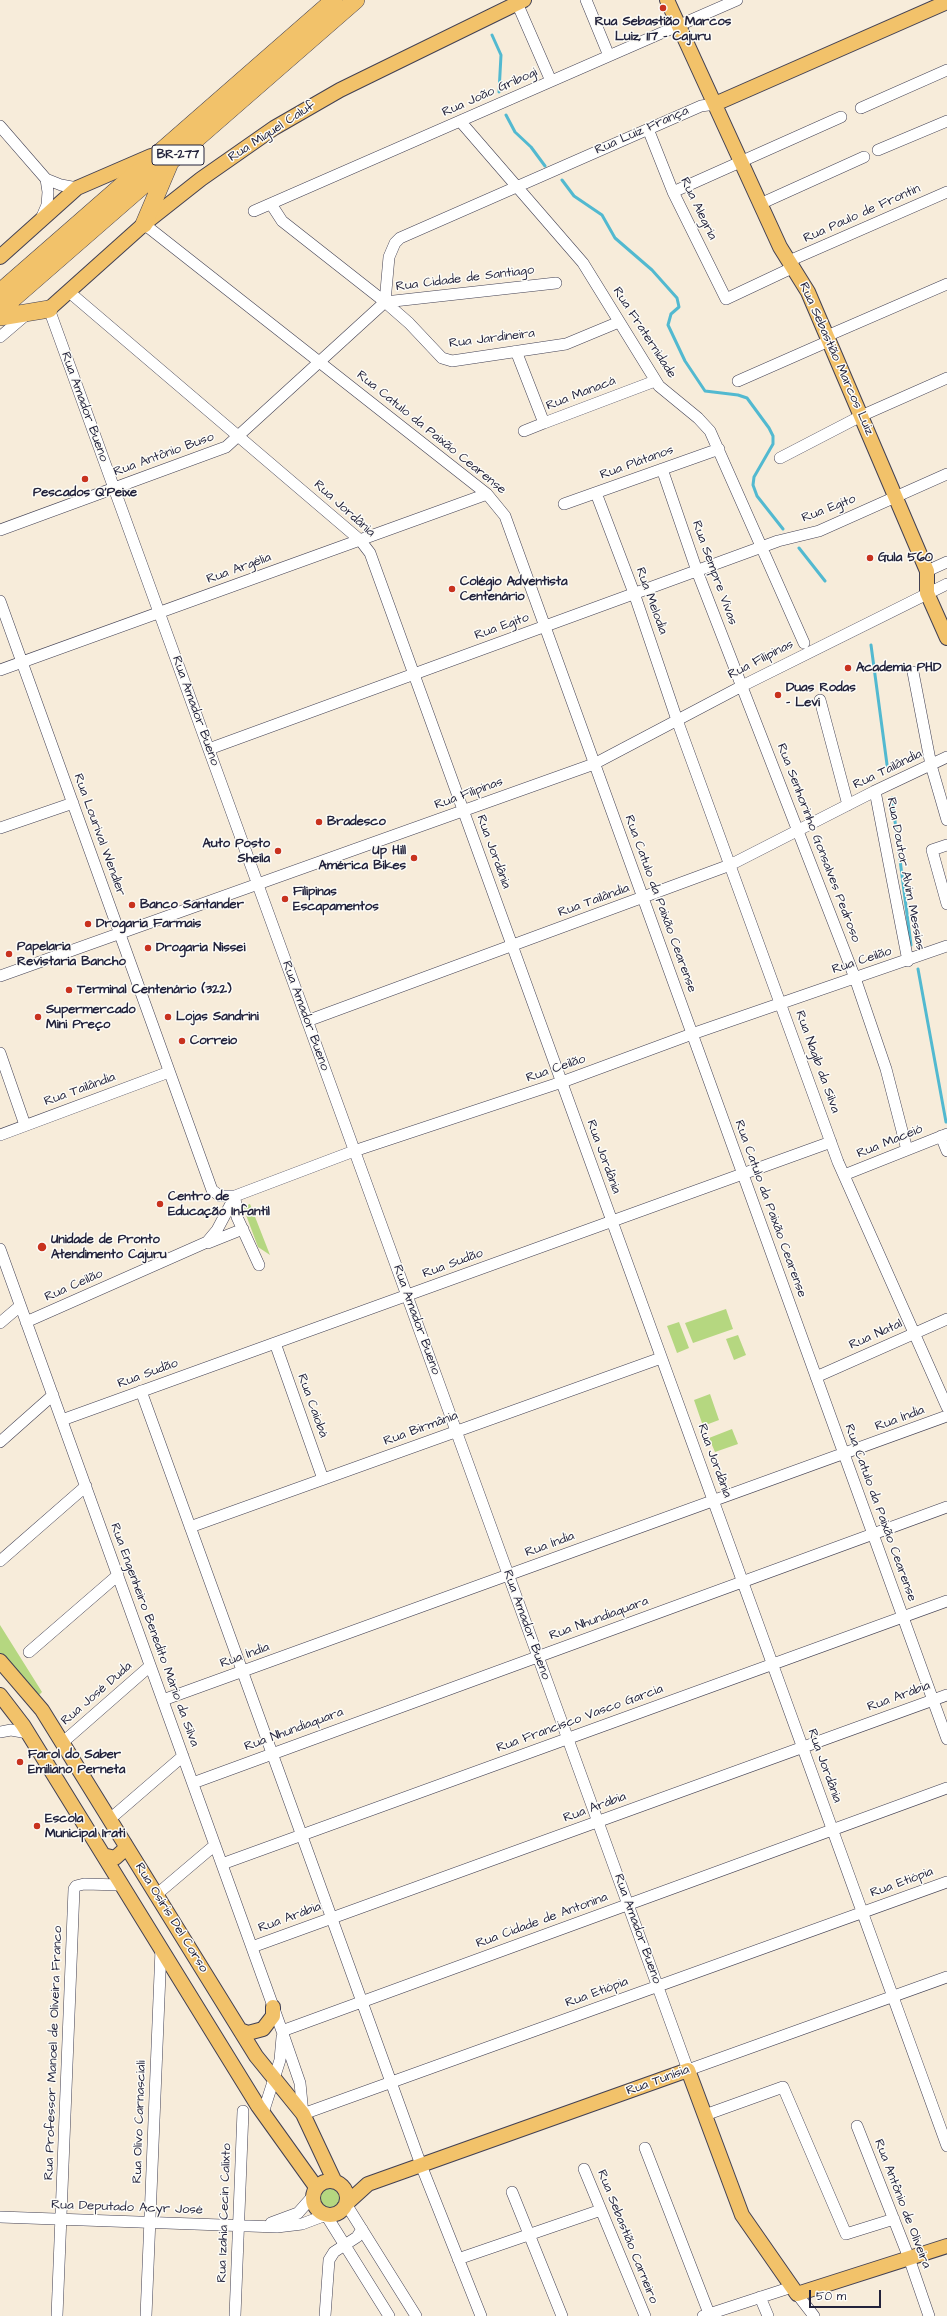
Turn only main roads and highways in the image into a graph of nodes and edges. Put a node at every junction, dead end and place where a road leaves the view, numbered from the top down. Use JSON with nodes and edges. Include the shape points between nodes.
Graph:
{"nodes":[{"id":1,"x":334,"y":0,"type":"edge"},
{"id":2,"x":356,"y":0,"type":"edge"},
{"id":3,"x":667,"y":0,"type":"edge"},
{"id":4,"x":521,"y":2,"type":"edge"},
{"id":5,"x":946,"y":2,"type":"edge"},
{"id":6,"x":716,"y":104,"type":"junction"},
{"id":7,"x":164,"y":157,"type":"junction"},
{"id":8,"x":144,"y":224,"type":"junction"},
{"id":9,"x":0,"y":257,"type":"edge"},
{"id":10,"x":0,"y":292,"type":"edge"},
{"id":11,"x":49,"y":309,"type":"joint"},
{"id":12,"x":0,"y":310,"type":"edge"},
{"id":13,"x":0,"y":317,"type":"edge"},
{"id":14,"x":947,"y":638,"type":"edge"},
{"id":15,"x":0,"y":1661,"type":"edge"},
{"id":16,"x":0,"y":1695,"type":"edge"},
{"id":17,"x":125,"y":1844,"type":"junction"},
{"id":18,"x":103,"y":1855,"type":"junction"},
{"id":19,"x":140,"y":1868,"type":"junction"},
{"id":20,"x":122,"y":1884,"type":"junction"},
{"id":21,"x":273,"y":2007,"type":"road end"},
{"id":22,"x":240,"y":2030,"type":"junction"},
{"id":23,"x":688,"y":2070,"type":"joint"},
{"id":24,"x":337,"y":2182,"type":"junction"},
{"id":25,"x":368,"y":2184,"type":"junction"},
{"id":26,"x":314,"y":2191,"type":"junction"},
{"id":27,"x":346,"y":2204,"type":"junction"},
{"id":28,"x":947,"y":2246,"type":"edge"}],
"edges":[{"from":1,"to":7,"type":"highway","number":"BR-277"},
{"from":2,"to":7,"type":"highway","number":"BR-277"},
{"from":3,"to":6,"type":"main road","name":"Rua Sebastião Marcos Luiz"},
{"from":4,"to":8,"type":"main road","name":"Rua Miguel Caluf","via":[[354,83],[295,115],[223,163]]},
{"from":5,"to":6,"type":"main road","name":"Rua Luiz França"},
{"from":6,"to":14,"type":"main road","name":"Rua Sebastião Marcos Luiz","via":[[780,247],[804,283],[828,338],[927,571],[927,593]]},
{"from":7,"to":8,"type":"highway"},
{"from":7,"to":9,"type":"main road","via":[[77,188]]},
{"from":7,"to":10,"type":"highway","number":"BR-277"},
{"from":7,"to":12,"type":"highway","number":"BR-277"},
{"from":8,"to":11,"type":"main road","name":"Rua Miguel Caluf"},
{"from":11,"to":13,"type":"highway"},
{"from":15,"to":17,"type":"main road","name":"Rua Osíris Del Corso","via":[[33,1698]]},
{"from":16,"to":18,"type":"main road","name":"Rua Osíris Del Corso","via":[[28,1734]]},
{"from":17,"to":18,"type":"main road","via":[[124,1850],[115,1858]]},
{"from":17,"to":19,"type":"main road","name":"Rua Osíris Del Corso"},
{"from":18,"to":20,"type":"main road","name":"Rua Osíris Del Corso"},
{"from":19,"to":20,"type":"main road","via":[[128,1868],[123,1872]]},
{"from":19,"to":22,"type":"main road","name":"Rua Osíris Del Corso"},
{"from":20,"to":26,"type":"main road","name":"Rua Osíris Del Corso"},
{"from":21,"to":22,"type":"main road","via":[[273,2016],[263,2029],[248,2033]]},
{"from":22,"to":24,"type":"main road","name":"Rua Osíris Del Corso","via":[[256,2056],[303,2114]]},
{"from":23,"to":25,"type":"main road","name":"Rua Tunísia"},
{"from":23,"to":28,"type":"main road","name":"Rua Amador Bueno","via":[[742,2215],[795,2290]]},
{"from":24,"to":25,"type":"main road","name":"Rua Tunísia"},
{"from":24,"to":26,"type":"main road","via":[[324,2181]]},
{"from":24,"to":27,"type":"main road","via":[[347,2193]]},
{"from":25,"to":27,"type":"main road","name":"Rua Tunísia"},
{"from":26,"to":27,"type":"main road","via":[[317,2210],[326,2215],[336,2214]]}]}
